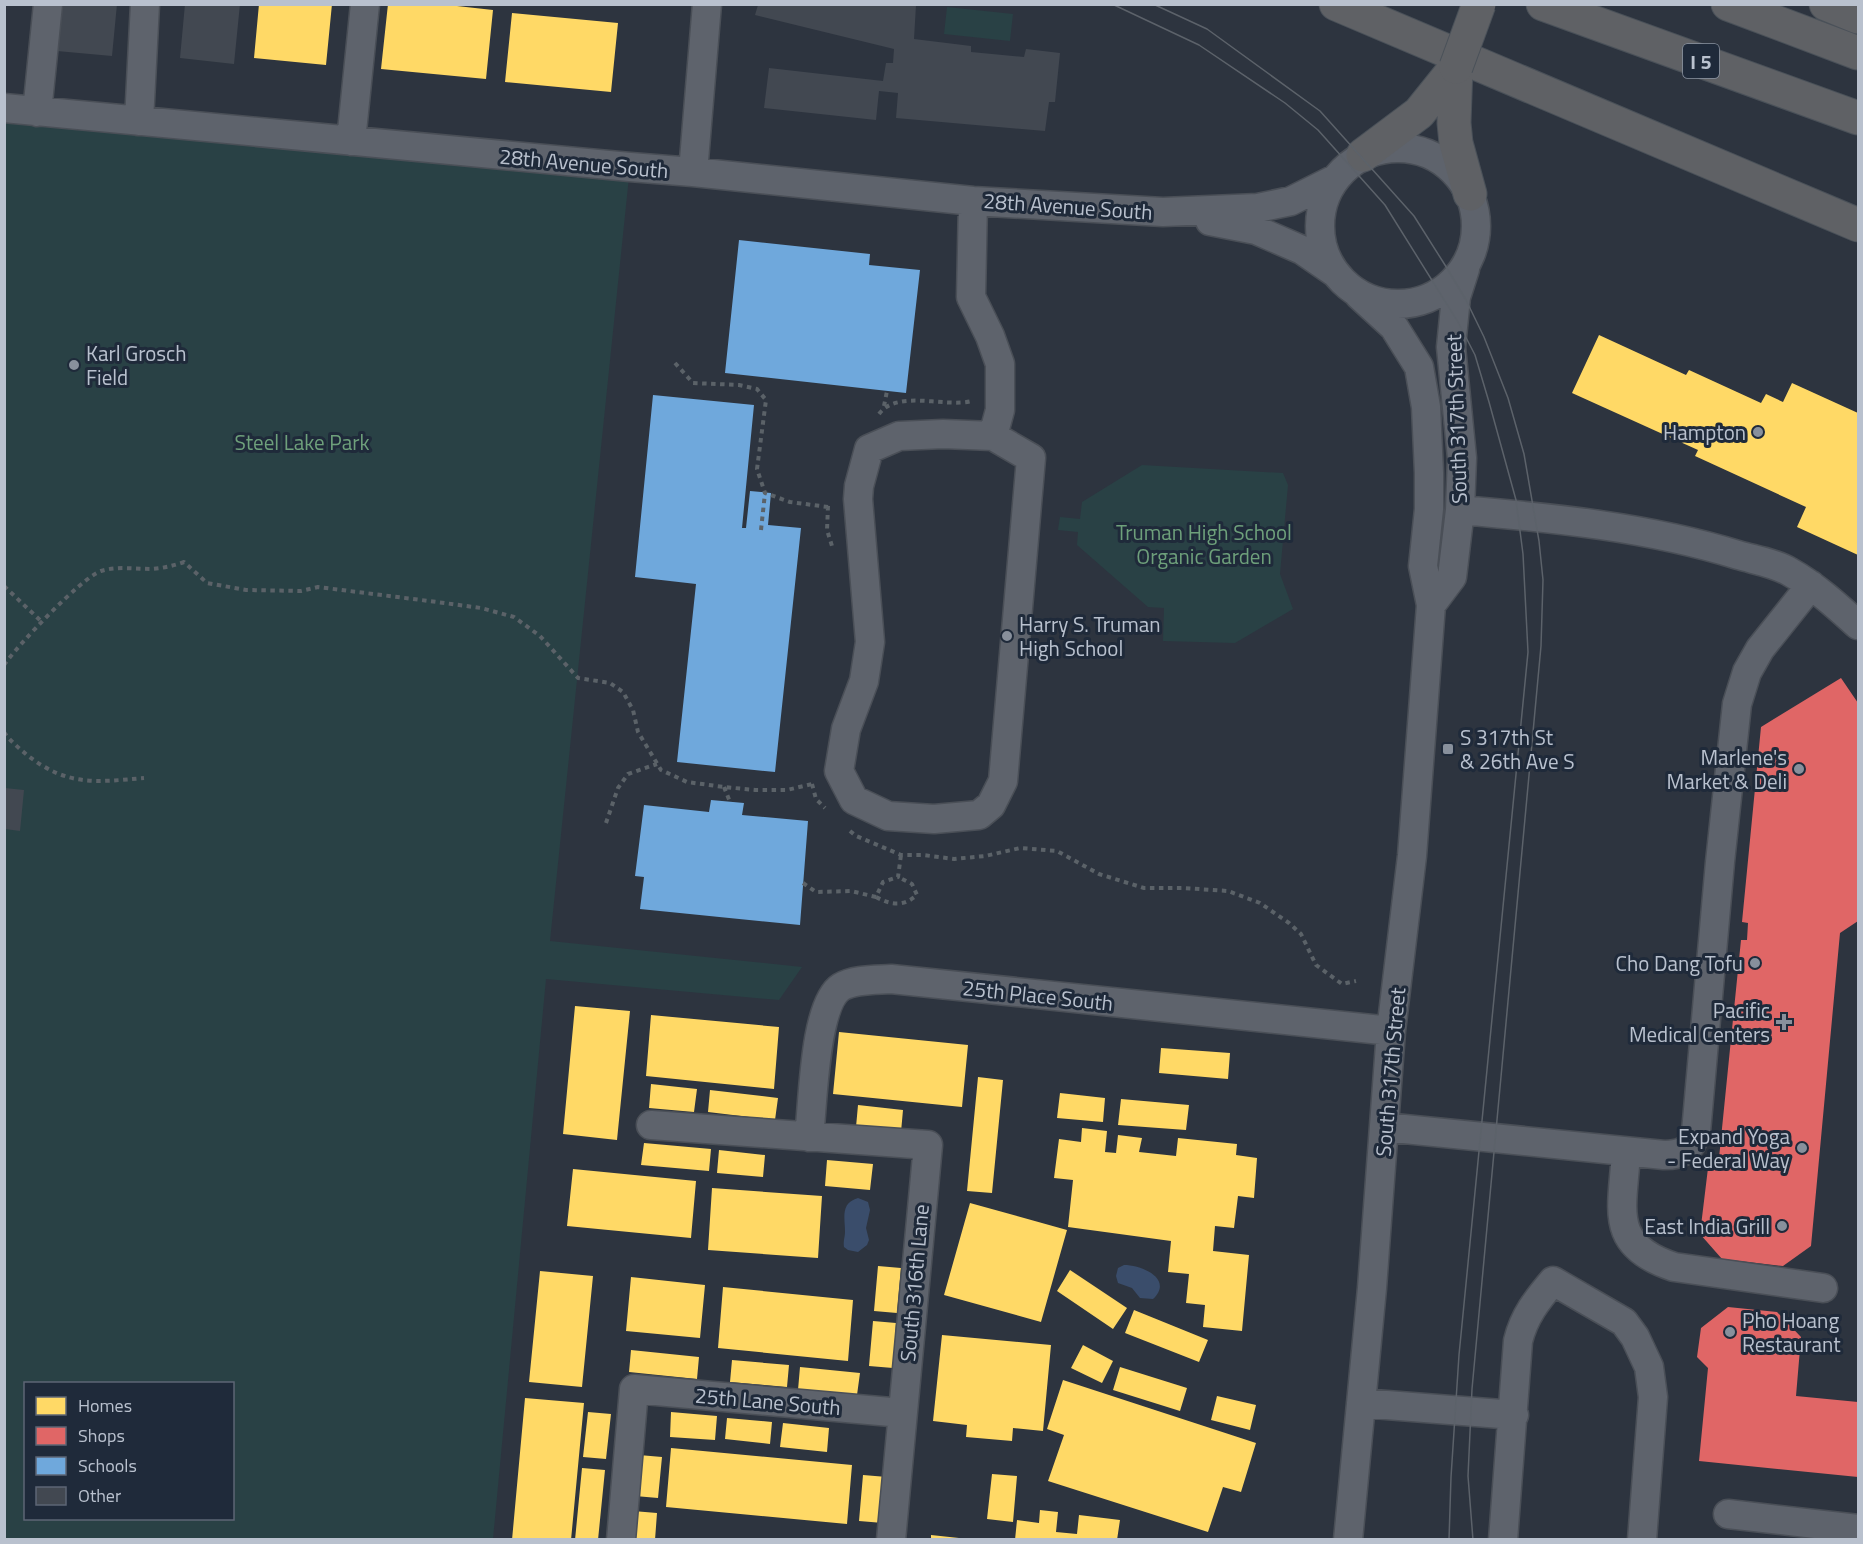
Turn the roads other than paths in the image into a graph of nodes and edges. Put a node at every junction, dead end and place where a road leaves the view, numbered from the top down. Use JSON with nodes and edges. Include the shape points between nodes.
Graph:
{"nodes":[{"id":1,"x":48,"y":4,"type":"edge"},
{"id":2,"x":145,"y":4,"type":"edge"},
{"id":3,"x":365,"y":4,"type":"edge"},
{"id":4,"x":707,"y":4,"type":"edge"},
{"id":5,"x":1336,"y":4,"type":"edge"},
{"id":6,"x":1479,"y":4,"type":"edge"},
{"id":7,"x":1543,"y":4,"type":"edge"},
{"id":8,"x":1728,"y":4,"type":"edge"},
{"id":9,"x":1826,"y":4,"type":"edge"},
{"id":10,"x":1858,"y":16,"type":"edge"},
{"id":11,"x":1858,"y":53,"type":"edge"},
{"id":12,"x":1456,"y":67,"type":"junction"},
{"id":13,"x":4,"y":108,"type":"edge"},
{"id":14,"x":37,"y":112,"type":"junction"},
{"id":15,"x":1858,"y":118,"type":"edge"},
{"id":16,"x":139,"y":121,"type":"junction"},
{"id":17,"x":351,"y":141,"type":"junction"},
{"id":18,"x":1363,"y":155,"type":"junction"},
{"id":19,"x":693,"y":172,"type":"junction"},
{"id":20,"x":1335,"y":179,"type":"junction"},
{"id":21,"x":1470,"y":194,"type":"junction"},
{"id":22,"x":973,"y":201,"type":"junction"},
{"id":23,"x":1163,"y":212,"type":"junction"},
{"id":24,"x":1858,"y":225,"type":"edge"},
{"id":25,"x":1467,"y":263,"type":"junction"},
{"id":26,"x":1334,"y":272,"type":"junction"},
{"id":27,"x":1359,"y":295,"type":"junction"},
{"id":28,"x":993,"y":436,"type":"junction"},
{"id":29,"x":1460,"y":510,"type":"junction"},
{"id":30,"x":1811,"y":585,"type":"junction"},
{"id":31,"x":1431,"y":605,"type":"junction"},
{"id":32,"x":1858,"y":625,"type":"edge"},
{"id":33,"x":1391,"y":1031,"type":"junction"},
{"id":34,"x":651,"y":1125,"type":"dead end"},
{"id":35,"x":1384,"y":1127,"type":"junction"},
{"id":36,"x":809,"y":1137,"type":"junction"},
{"id":37,"x":1626,"y":1152,"type":"junction"},
{"id":38,"x":1823,"y":1288,"type":"dead end"},
{"id":39,"x":1361,"y":1403,"type":"junction"},
{"id":40,"x":902,"y":1413,"type":"junction"},
{"id":41,"x":1514,"y":1415,"type":"junction"},
{"id":42,"x":1728,"y":1514,"type":"dead end"},
{"id":43,"x":1858,"y":1529,"type":"edge"},
{"id":44,"x":621,"y":1539,"type":"edge"},
{"id":45,"x":891,"y":1539,"type":"edge"},
{"id":46,"x":1348,"y":1539,"type":"edge"},
{"id":47,"x":1503,"y":1539,"type":"edge"},
{"id":48,"x":1641,"y":1539,"type":"edge"}],
"edges":[{"from":1,"to":14,"type":"street"},
{"from":2,"to":16,"type":"street"},
{"from":3,"to":17,"type":"street"},
{"from":4,"to":19,"type":"street"},
{"from":5,"to":24,"type":"highway"},
{"from":6,"to":12,"type":"highway","bridge":true},
{"from":7,"to":15,"type":"highway","number":"I 5"},
{"from":8,"to":11,"type":"highway"},
{"from":9,"to":10,"type":"highway"},
{"from":12,"to":18,"type":"highway","via":[[1419,113]]},
{"from":12,"to":21,"type":"highway","via":[[1456,143]]},
{"from":13,"to":14,"type":"street","name":"28th Avenue South"},
{"from":14,"to":16,"type":"street","name":"28th Avenue South"},
{"from":16,"to":17,"type":"street","name":"28th Avenue South"},
{"from":17,"to":19,"type":"street","name":"28th Avenue South"},
{"from":18,"to":20,"type":"street"},
{"from":18,"to":21,"type":"street","via":[[1387,148],[1412,149],[1436,158],[1456,173]]},
{"from":19,"to":22,"type":"street","name":"28th Avenue South"},
{"from":20,"to":23,"type":"street","name":"28th Avenue South","via":[[1291,201],[1258,208]]},
{"from":20,"to":26,"type":"street","via":[[1323,201],[1319,225],[1323,250]]},
{"from":21,"to":25,"type":"street","via":[[1476,217],[1475,241]]},
{"from":22,"to":23,"type":"street","name":"28th Avenue South"},
{"from":22,"to":28,"type":"street","via":[[971,297],[1000,364],[1000,410]]},
{"from":23,"to":26,"type":"street","name":"28th Avenue South","via":[[1256,230],[1302,250]]},
{"from":25,"to":27,"type":"street","via":[[1452,283],[1431,298],[1407,304],[1382,304]]},
{"from":25,"to":29,"type":"street","name":"South 317th Street","via":[[1456,297],[1451,347],[1461,458]]},
{"from":26,"to":27,"type":"street"},
{"from":27,"to":31,"type":"street","name":"South 317th Street","via":[[1394,327],[1419,367],[1430,473],[1423,566]]},
{"from":28,"to":28,"type":"street","via":[[899,436],[869,450],[859,486],[870,642],[864,681],[846,729],[839,771],[854,800],[888,816],[934,819],[979,815],[991,805],[1002,781],[1031,458]]},
{"from":29,"to":30,"type":"street","via":[[1647,532],[1788,570]]},
{"from":29,"to":31,"type":"street","name":"South 317th Street","via":[[1452,577]]},
{"from":30,"to":32,"type":"street"},
{"from":30,"to":37,"type":"street","via":[[1760,649],[1747,672],[1737,704],[1695,1138],[1690,1148],[1679,1154]]},
{"from":31,"to":33,"type":"street","name":"South 317th Street","via":[[1412,856]]},
{"from":33,"to":35,"type":"street","name":"South 317th Street"},
{"from":33,"to":36,"type":"street","name":"25th Place South","via":[[891,979],[867,980],[842,986],[831,997],[823,1018]]},
{"from":34,"to":36,"type":"street"},
{"from":35,"to":37,"type":"street"},
{"from":35,"to":39,"type":"street","name":"South 317th Street"},
{"from":36,"to":40,"type":"street","name":"South 316th Lane","via":[[928,1145]]},
{"from":37,"to":38,"type":"street","via":[[1622,1223],[1640,1251],[1674,1267]]},
{"from":39,"to":41,"type":"street"},
{"from":39,"to":46,"type":"street","name":"South 317th Street"},
{"from":40,"to":44,"type":"street","name":"25th Lane South","via":[[634,1389]]},
{"from":40,"to":45,"type":"street","name":"South 316th Lane"},
{"from":41,"to":47,"type":"street"},
{"from":41,"to":48,"type":"street","via":[[1522,1324],[1553,1281],[1624,1322],[1649,1367],[1653,1396]]},
{"from":42,"to":43,"type":"street"}]}
